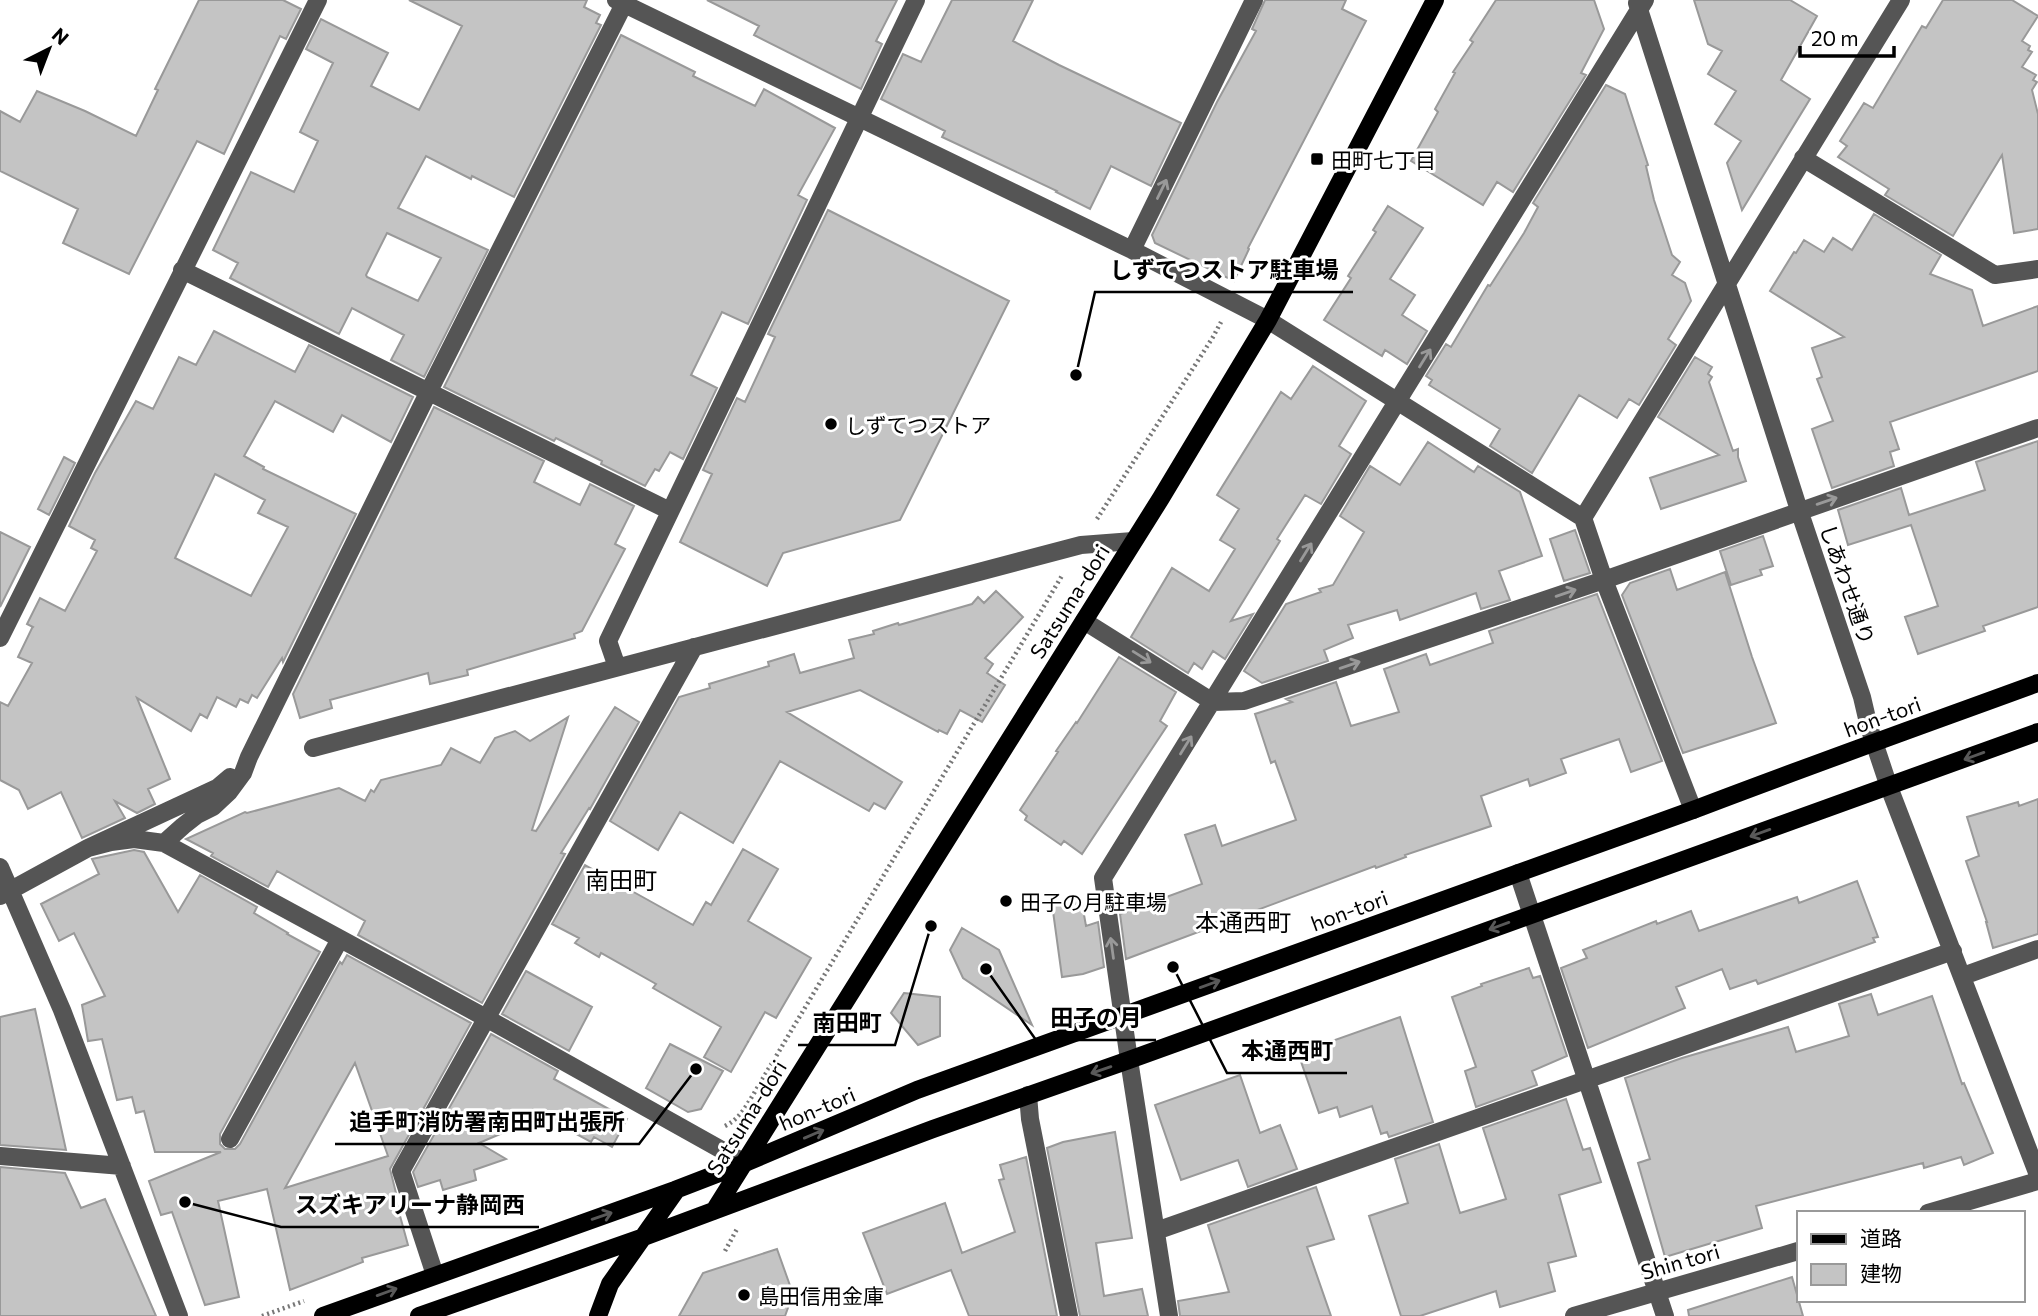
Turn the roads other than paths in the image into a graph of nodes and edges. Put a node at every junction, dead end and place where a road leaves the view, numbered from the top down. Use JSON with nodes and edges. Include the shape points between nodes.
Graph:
{"nodes":[{"id":1,"x":318,"y":0,"type":"edge"},
{"id":2,"x":916,"y":0,"type":"edge"},
{"id":3,"x":1254,"y":0,"type":"edge"},
{"id":4,"x":1435,"y":0,"type":"edge"},
{"id":5,"x":1900,"y":0,"type":"edge"},
{"id":6,"x":622,"y":1,"type":"edge"},
{"id":7,"x":1640,"y":3,"type":"edge"},
{"id":8,"x":859,"y":117,"type":"junction"},
{"id":9,"x":1803,"y":158,"type":"junction"},
{"id":10,"x":1132,"y":250,"type":"junction"},
{"id":11,"x":2038,"y":269,"type":"edge"},
{"id":12,"x":182,"y":270,"type":"junction"},
{"id":13,"x":1727,"y":283,"type":"junction"},
{"id":14,"x":1268,"y":320,"type":"junction"},
{"id":15,"x":429,"y":391,"type":"junction"},
{"id":16,"x":1399,"y":401,"type":"junction"},
{"id":17,"x":2038,"y":428,"type":"edge"},
{"id":18,"x":1798,"y":510,"type":"junction"},
{"id":19,"x":670,"y":511,"type":"junction"},
{"id":20,"x":1583,"y":518,"type":"junction"},
{"id":21,"x":1133,"y":541,"type":"junction"},
{"id":22,"x":1604,"y":580,"type":"junction"},
{"id":23,"x":1084,"y":621,"type":"junction"},
{"id":24,"x":0,"y":638,"type":"edge"},
{"id":25,"x":694,"y":646,"type":"junction"},
{"id":26,"x":617,"y":667,"type":"junction"},
{"id":27,"x":2038,"y":683,"type":"edge"},
{"id":28,"x":1213,"y":702,"type":"junction"},
{"id":29,"x":2038,"y":732,"type":"edge"},
{"id":30,"x":1874,"y":743,"type":"junction"},
{"id":31,"x":313,"y":748,"type":"dead end"},
{"id":32,"x":249,"y":757,"type":"junction"},
{"id":33,"x":1889,"y":787,"type":"junction"},
{"id":34,"x":1693,"y":810,"type":"junction"},
{"id":35,"x":164,"y":843,"type":"junction"},
{"id":36,"x":88,"y":848,"type":"junction"},
{"id":37,"x":0,"y":867,"type":"edge"},
{"id":38,"x":1518,"y":873,"type":"junction"},
{"id":39,"x":6,"y":893,"type":"edge"},
{"id":40,"x":1531,"y":914,"type":"junction"},
{"id":41,"x":340,"y":939,"type":"junction"},
{"id":42,"x":2038,"y":949,"type":"edge"},
{"id":43,"x":1953,"y":951,"type":"junction"},
{"id":44,"x":1963,"y":976,"type":"junction"},
{"id":45,"x":1122,"y":1016,"type":"junction"},
{"id":46,"x":486,"y":1018,"type":"junction"},
{"id":47,"x":1129,"y":1060,"type":"junction"},
{"id":48,"x":1586,"y":1080,"type":"junction"},
{"id":49,"x":1028,"y":1095,"type":"junction"},
{"id":50,"x":230,"y":1139,"type":"dead end"},
{"id":51,"x":0,"y":1156,"type":"edge"},
{"id":52,"x":745,"y":1163,"type":"junction"},
{"id":53,"x":122,"y":1166,"type":"junction"},
{"id":54,"x":2038,"y":1175,"type":"edge"},
{"id":55,"x":2038,"y":1181,"type":"edge"},
{"id":56,"x":675,"y":1190,"type":"junction"},
{"id":57,"x":715,"y":1211,"type":"junction"},
{"id":58,"x":1935,"y":1211,"type":"edge"},
{"id":59,"x":1156,"y":1231,"type":"junction"},
{"id":60,"x":641,"y":1238,"type":"junction"},
{"id":61,"x":1797,"y":1251,"type":"edge"},
{"id":62,"x":435,"y":1275,"type":"junction"},
{"id":63,"x":1657,"y":1292,"type":"junction"},
{"id":64,"x":179,"y":1316,"type":"edge"},
{"id":65,"x":323,"y":1316,"type":"edge"},
{"id":66,"x":419,"y":1316,"type":"edge"},
{"id":67,"x":597,"y":1316,"type":"edge"},
{"id":68,"x":1069,"y":1316,"type":"edge"},
{"id":69,"x":1170,"y":1316,"type":"edge"},
{"id":70,"x":1574,"y":1316,"type":"edge"},
{"id":71,"x":1665,"y":1316,"type":"edge"}],
"edges":[{"from":1,"to":12,"type":"street"},
{"from":2,"to":8,"type":"street"},
{"from":10,"to":3,"type":"street","one_way":true},
{"from":4,"to":14,"type":"main road","name":"Satsuma-dori"},
{"from":5,"to":9,"type":"street"},
{"from":6,"to":8,"type":"street"},
{"from":6,"to":15,"type":"street"},
{"from":7,"to":13,"type":"street","name":"しあわせ通り"},
{"from":16,"to":7,"type":"street","one_way":true},
{"from":8,"to":10,"type":"street"},
{"from":8,"to":19,"type":"street"},
{"from":9,"to":11,"type":"street","via":[[1995,275]]},
{"from":9,"to":13,"type":"street"},
{"from":10,"to":14,"type":"street"},
{"from":12,"to":15,"type":"street"},
{"from":12,"to":24,"type":"street"},
{"from":13,"to":18,"type":"street","name":"しあわせ通り"},
{"from":13,"to":20,"type":"street"},
{"from":14,"to":16,"type":"street"},
{"from":14,"to":21,"type":"main road","name":"Satsuma-dori"},
{"from":15,"to":19,"type":"street"},
{"from":15,"to":32,"type":"street"},
{"from":16,"to":20,"type":"street"},
{"from":28,"to":16,"type":"street","one_way":true},
{"from":18,"to":17,"type":"street","one_way":true},
{"from":18,"to":22,"type":"street"},
{"from":18,"to":30,"type":"street","name":"しあわせ通り"},
{"from":19,"to":26,"type":"street","via":[[608,641]]},
{"from":20,"to":22,"type":"street"},
{"from":21,"to":23,"type":"main road","name":"Satsuma-dori"},
{"from":21,"to":25,"type":"street","via":[[1081,545]]},
{"from":28,"to":22,"type":"street","one_way":true,"via":[[1244,701]]},
{"from":22,"to":34,"type":"street"},
{"from":23,"to":28,"type":"street","one_way":true},
{"from":23,"to":52,"type":"main road","name":"Satsuma-dori"},
{"from":25,"to":26,"type":"street"},
{"from":25,"to":46,"type":"street"},
{"from":26,"to":31,"type":"street"},
{"from":27,"to":30,"type":"main road","name":"hon-tori"},
{"from":45,"to":28,"type":"street","one_way":true,"via":[[1103,878]]},
{"from":29,"to":33,"type":"main road","one_way":true},
{"from":30,"to":33,"type":"street","name":"しあわせ通り"},
{"from":30,"to":34,"type":"main road","name":"hon-tori"},
{"from":32,"to":35,"type":"street","via":[[229,792]]},
{"from":32,"to":36,"type":"street","via":[[217,788]]},
{"from":33,"to":40,"type":"main road","one_way":true},
{"from":33,"to":43,"type":"street","name":"しあわせ通り"},
{"from":34,"to":38,"type":"main road","name":"hon-tori"},
{"from":35,"to":36,"type":"street","via":[[134,839]]},
{"from":35,"to":41,"type":"street"},
{"from":36,"to":39,"type":"street"},
{"from":37,"to":39,"type":"street"},
{"from":38,"to":40,"type":"street"},
{"from":45,"to":38,"type":"main road","name":"hon-tori","one_way":true},
{"from":39,"to":53,"type":"street","via":[[62,1010]]},
{"from":40,"to":47,"type":"main road","one_way":true},
{"from":40,"to":48,"type":"street"},
{"from":41,"to":46,"type":"street"},
{"from":41,"to":50,"type":"street"},
{"from":42,"to":44,"type":"street"},
{"from":43,"to":44,"type":"street","name":"しあわせ通り"},
{"from":43,"to":48,"type":"street"},
{"from":44,"to":54,"type":"street","name":"しあわせ通り"},
{"from":45,"to":47,"type":"street"},
{"from":52,"to":45,"type":"main road","name":"hon-tori","one_way":true,"via":[[917,1090]]},
{"from":46,"to":52,"type":"street"},
{"from":46,"to":62,"type":"street","via":[[401,1171]]},
{"from":47,"to":49,"type":"main road","one_way":true},
{"from":47,"to":59,"type":"street"},
{"from":48,"to":59,"type":"street"},
{"from":48,"to":63,"type":"street"},
{"from":49,"to":57,"type":"main road"},
{"from":49,"to":68,"type":"street"},
{"from":51,"to":53,"type":"street"},
{"from":52,"to":56,"type":"main road","name":"hon-tori"},
{"from":52,"to":57,"type":"main road","name":"Satsuma-dori"},
{"from":53,"to":64,"type":"street"},
{"from":55,"to":58,"type":"street"},
{"from":56,"to":60,"type":"main road"},
{"from":62,"to":56,"type":"main road","one_way":true},
{"from":57,"to":60,"type":"main road"},
{"from":59,"to":69,"type":"street"},
{"from":60,"to":66,"type":"main road"},
{"from":60,"to":67,"type":"main road","via":[[610,1284]]},
{"from":61,"to":63,"type":"street","name":"Shin tori"},
{"from":65,"to":62,"type":"main road","one_way":true},
{"from":63,"to":70,"type":"street","name":"Shin tori"},
{"from":63,"to":71,"type":"street"}]}
